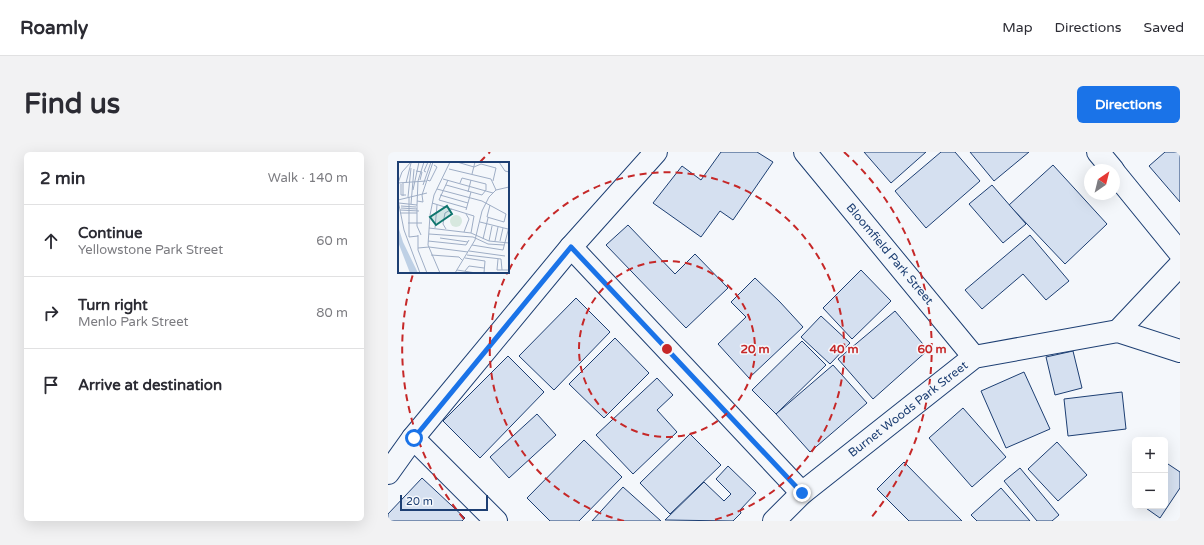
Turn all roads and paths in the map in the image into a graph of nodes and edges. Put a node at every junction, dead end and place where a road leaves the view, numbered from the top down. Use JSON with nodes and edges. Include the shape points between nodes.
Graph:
{"nodes":[{"id":1,"x":656,"y":152,"type":"edge"},
{"id":2,"x":805,"y":152,"type":"edge"},
{"id":3,"x":1098,"y":152,"type":"edge"},
{"id":4,"x":1107,"y":164,"type":"edge"},
{"id":5,"x":1120,"y":180,"type":"edge"},
{"id":6,"x":571,"y":247,"type":"junction"},
{"id":7,"x":1180,"y":253,"type":"edge"},
{"id":8,"x":1180,"y":265,"type":"edge"},
{"id":9,"x":1118,"y":331,"type":"junction"},
{"id":10,"x":1180,"y":351,"type":"edge"},
{"id":11,"x":974,"y":357,"type":"junction"},
{"id":12,"x":414,"y":438,"type":"junction"},
{"id":13,"x":388,"y":473,"type":"edge"},
{"id":14,"x":802,"y":493,"type":"junction"},
{"id":15,"x":496,"y":521,"type":"edge"},
{"id":16,"x":774,"y":521,"type":"edge"}],
"edges":[{"from":1,"to":6,"type":"street"},
{"from":2,"to":11,"type":"street","name":"Bloomfield Park Street"},
{"from":3,"to":4,"type":"street"},
{"from":5,"to":7,"type":"street"},
{"from":6,"to":12,"type":"street"},
{"from":6,"to":14,"type":"street"},
{"from":8,"to":9,"type":"street"},
{"from":9,"to":10,"type":"street","name":"Burnet Woods Park Street"},
{"from":9,"to":11,"type":"street","name":"Burnet Woods Park Street"},
{"from":11,"to":14,"type":"street","name":"Burnet Woods Park Street"},
{"from":12,"to":13,"type":"street"},
{"from":12,"to":15,"type":"street"},
{"from":14,"to":16,"type":"street","name":"Burnet Woods Park Street"}]}
